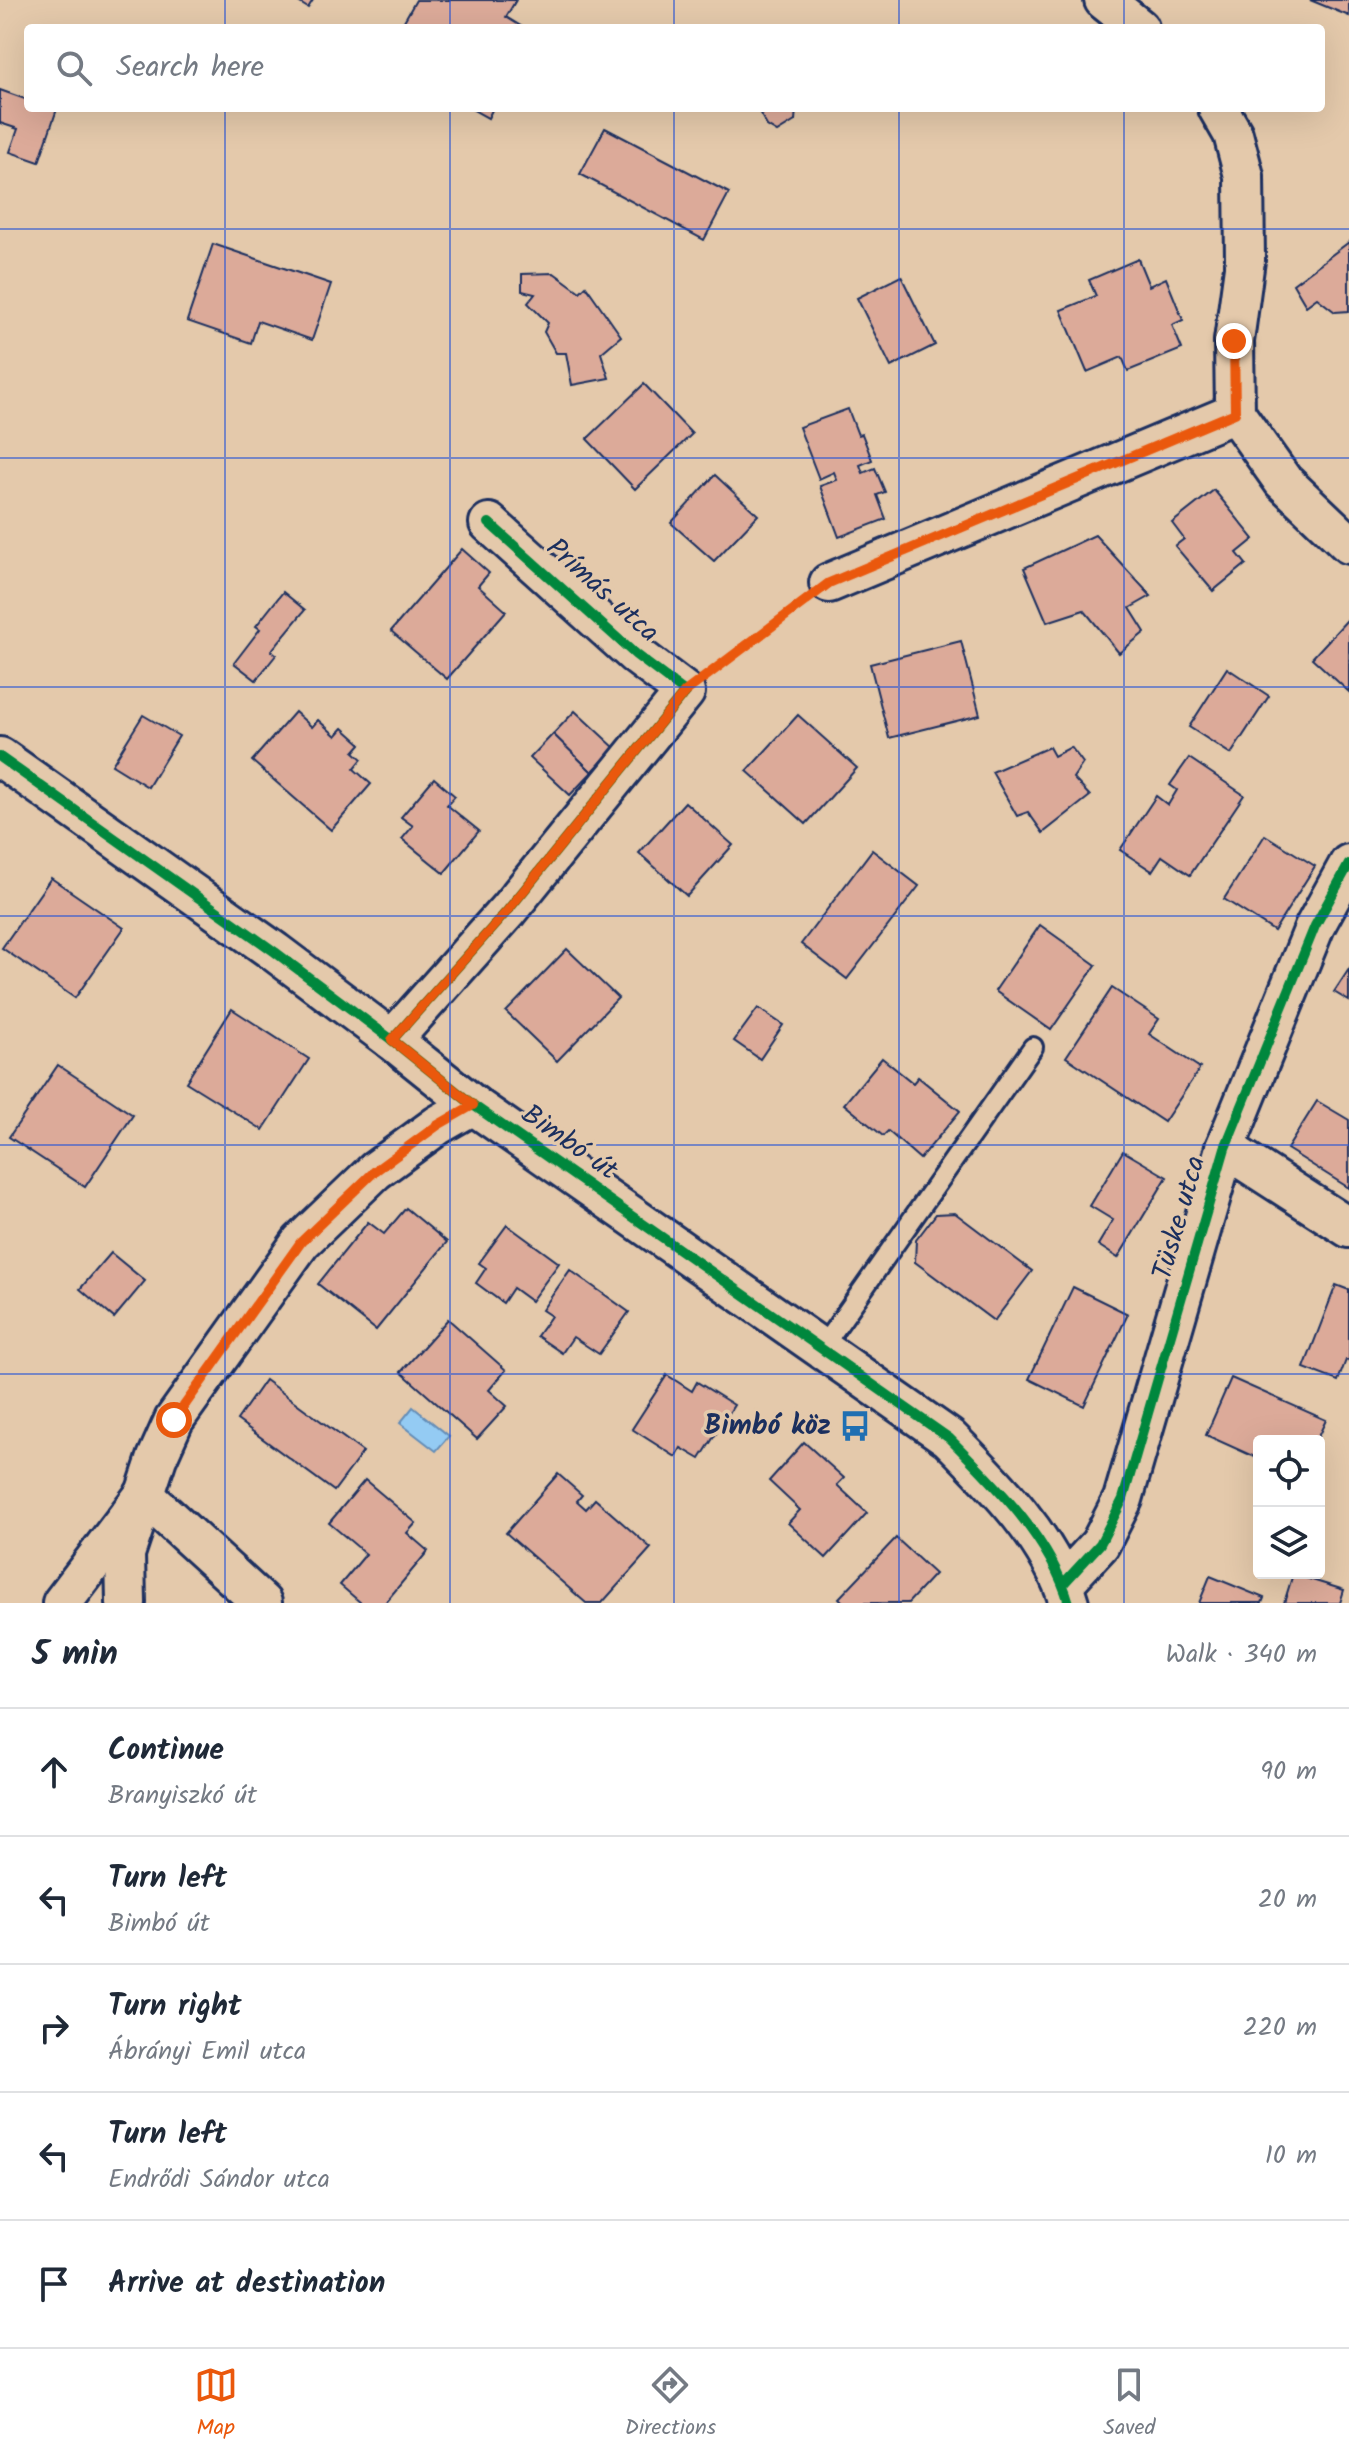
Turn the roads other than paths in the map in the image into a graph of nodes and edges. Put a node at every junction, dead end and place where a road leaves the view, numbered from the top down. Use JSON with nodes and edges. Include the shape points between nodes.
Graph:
{"nodes":[{"id":1,"x":1104,"y":0,"type":"edge"},
{"id":2,"x":1134,"y":24,"type":"edge"},
{"id":3,"x":1220,"y":112,"type":"edge"},
{"id":4,"x":1235,"y":413,"type":"junction"},
{"id":5,"x":489,"y":523,"type":"dead end"},
{"id":6,"x":1349,"y":544,"type":"edge"},
{"id":7,"x":829,"y":583,"type":"road end"},
{"id":8,"x":0,"y":757,"type":"edge"},
{"id":9,"x":1349,"y":864,"type":"edge"},
{"id":10,"x":392,"y":1040,"type":"junction"},
{"id":11,"x":1033,"y":1047,"type":"dead end"},
{"id":12,"x":473,"y":1105,"type":"junction"},
{"id":13,"x":1225,"y":1148,"type":"junction"},
{"id":14,"x":1349,"y":1228,"type":"edge"},
{"id":15,"x":821,"y":1349,"type":"junction"},
{"id":16,"x":144,"y":1495,"type":"junction"},
{"id":17,"x":1066,"y":1593,"type":"edge"},
{"id":18,"x":62,"y":1603,"type":"edge"},
{"id":19,"x":126,"y":1603,"type":"edge"},
{"id":20,"x":262,"y":1603,"type":"edge"}],
"edges":[{"from":1,"to":2,"type":"street"},
{"from":3,"to":4,"type":"street","via":[[1233,134],[1244,176],[1245,260],[1234,341]]},
{"from":4,"to":6,"type":"street","via":[[1283,481]]},
{"from":4,"to":7,"type":"street"},
{"from":5,"to":10,"type":"street","name":"Prímás utca","via":[[685,692],[508,910]]},
{"from":8,"to":10,"type":"street","name":"Bimbó út"},
{"from":9,"to":13,"type":"street","name":"Tüske utca","via":[[1315,926]]},
{"from":10,"to":12,"type":"street","name":"Bimbó út"},
{"from":11,"to":15,"type":"lane"},
{"from":12,"to":15,"type":"street","name":"Bimbó út"},
{"from":12,"to":16,"type":"street","via":[[375,1171],[301,1242],[174,1420]]},
{"from":13,"to":14,"type":"street"},
{"from":13,"to":17,"type":"street","name":"Tüske utca","via":[[1123,1499]]},
{"from":15,"to":17,"type":"street","name":"Bimbó út","via":[[949,1438],[1001,1490]]},
{"from":16,"to":18,"type":"street"},
{"from":16,"to":19,"type":"street","via":[[125,1554]]},
{"from":16,"to":20,"type":"street"}]}
